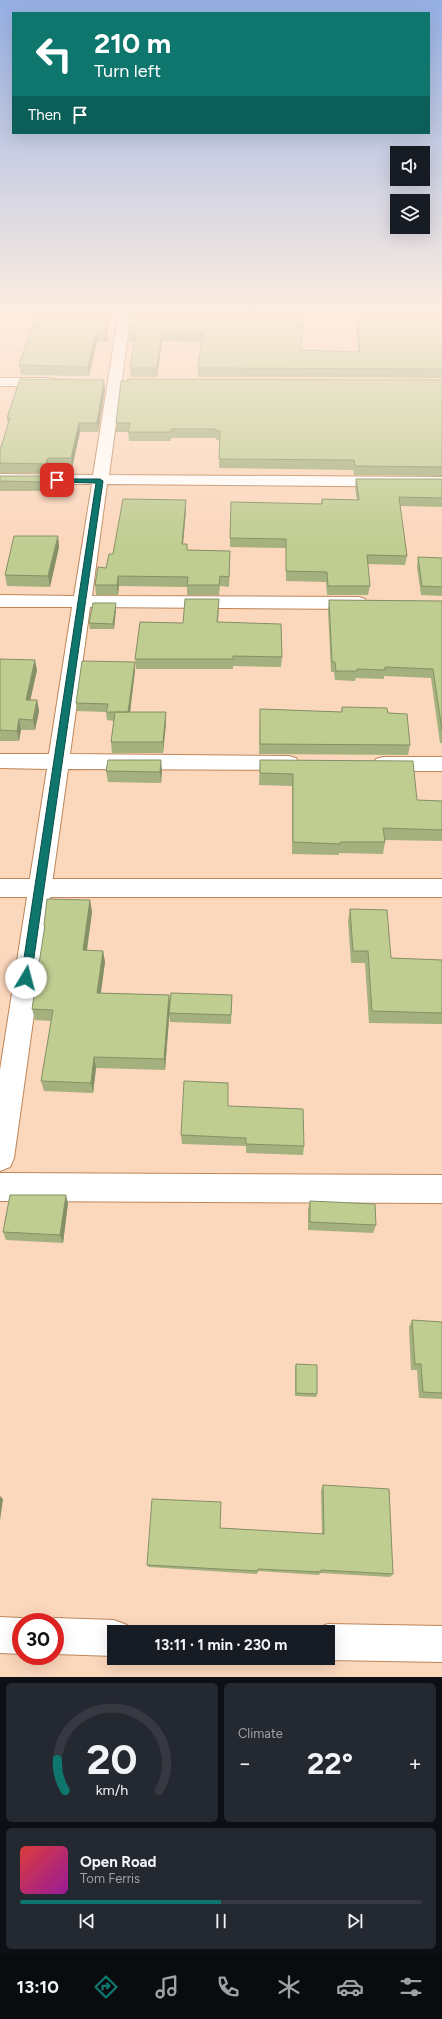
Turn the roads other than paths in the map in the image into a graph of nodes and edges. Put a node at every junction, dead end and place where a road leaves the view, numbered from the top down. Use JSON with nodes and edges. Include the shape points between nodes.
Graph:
{"nodes":[{"id":1,"x":114,"y":390,"type":"edge"},
{"id":2,"x":0,"y":479,"type":"edge"},
{"id":3,"x":100,"y":481,"type":"junction"},
{"id":4,"x":442,"y":482,"type":"edge"},
{"id":5,"x":0,"y":601,"type":"edge"},
{"id":6,"x":82,"y":601,"type":"junction"},
{"id":7,"x":378,"y":603,"type":"edge"},
{"id":8,"x":0,"y":761,"type":"edge"},
{"id":9,"x":58,"y":762,"type":"junction"},
{"id":10,"x":306,"y":763,"type":"edge"},
{"id":11,"x":362,"y":764,"type":"edge"},
{"id":12,"x":442,"y":764,"type":"edge"},
{"id":13,"x":0,"y":888,"type":"edge"},
{"id":14,"x":40,"y":888,"type":"junction"},
{"id":15,"x":442,"y":888,"type":"edge"},
{"id":16,"x":0,"y":1158,"type":"edge"},
{"id":17,"x":0,"y":1187,"type":"edge"},
{"id":18,"x":442,"y":1189,"type":"edge"},
{"id":19,"x":0,"y":1635,"type":"edge"},
{"id":20,"x":12,"y":1636,"type":"edge"},
{"id":21,"x":64,"y":1636,"type":"edge"},
{"id":22,"x":107,"y":1638,"type":"edge"},
{"id":23,"x":335,"y":1642,"type":"edge"},
{"id":24,"x":442,"y":1644,"type":"edge"}],
"edges":[{"from":1,"to":3,"type":"street"},
{"from":2,"to":3,"type":"street"},
{"from":3,"to":4,"type":"street"},
{"from":3,"to":6,"type":"street"},
{"from":5,"to":6,"type":"street"},
{"from":6,"to":7,"type":"street"},
{"from":6,"to":9,"type":"street"},
{"from":8,"to":9,"type":"street"},
{"from":9,"to":10,"type":"street"},
{"from":9,"to":14,"type":"street"},
{"from":11,"to":12,"type":"street"},
{"from":13,"to":14,"type":"street"},
{"from":14,"to":15,"type":"street"},
{"from":14,"to":16,"type":"street"},
{"from":17,"to":18,"type":"street"},
{"from":19,"to":20,"type":"street"},
{"from":21,"to":22,"type":"street"},
{"from":23,"to":24,"type":"street"}]}
